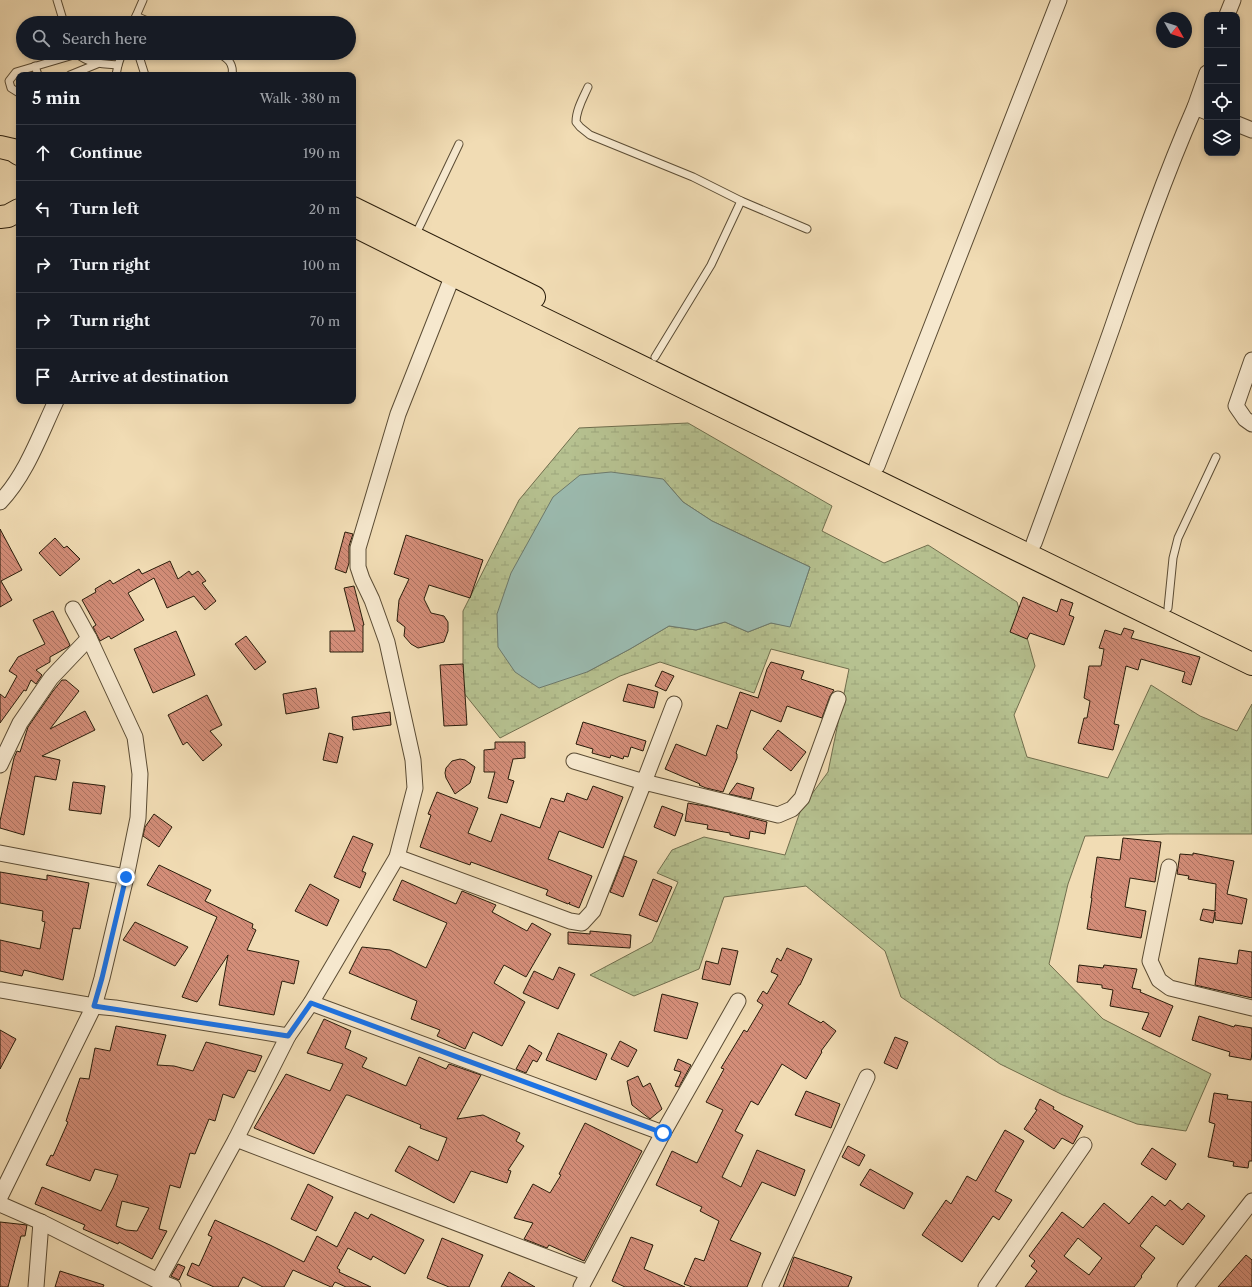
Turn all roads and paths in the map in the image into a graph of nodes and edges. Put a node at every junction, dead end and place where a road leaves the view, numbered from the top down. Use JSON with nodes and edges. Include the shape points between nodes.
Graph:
{"nodes":[{"id":1,"x":57,"y":0,"type":"edge"},
{"id":2,"x":143,"y":0,"type":"edge"},
{"id":3,"x":1059,"y":0,"type":"edge"},
{"id":4,"x":1233,"y":0,"type":"edge"},
{"id":5,"x":1228,"y":12,"type":"edge"},
{"id":6,"x":62,"y":16,"type":"edge"},
{"id":7,"x":137,"y":16,"type":"edge"},
{"id":8,"x":56,"y":60,"type":"edge"},
{"id":9,"x":86,"y":60,"type":"edge"},
{"id":10,"x":120,"y":60,"type":"edge"},
{"id":11,"x":140,"y":60,"type":"edge"},
{"id":12,"x":228,"y":60,"type":"edge"},
{"id":13,"x":97,"y":64,"type":"junction"},
{"id":14,"x":118,"y":65,"type":"junction"},
{"id":15,"x":35,"y":66,"type":"junction"},
{"id":16,"x":16,"y":72,"type":"edge"},
{"id":17,"x":16,"y":72,"type":"edge"},
{"id":18,"x":37,"y":72,"type":"edge"},
{"id":19,"x":77,"y":72,"type":"edge"},
{"id":20,"x":117,"y":72,"type":"edge"},
{"id":21,"x":144,"y":72,"type":"edge"},
{"id":22,"x":232,"y":72,"type":"edge"},
{"id":23,"x":1205,"y":84,"type":"edge"},
{"id":24,"x":588,"y":87,"type":"dead end"},
{"id":25,"x":16,"y":91,"type":"edge"},
{"id":26,"x":1201,"y":110,"type":"edge"},
{"id":27,"x":1240,"y":125,"type":"edge"},
{"id":28,"x":1252,"y":130,"type":"edge"},
{"id":29,"x":459,"y":144,"type":"dead end"},
{"id":30,"x":741,"y":201,"type":"junction"},
{"id":31,"x":356,"y":209,"type":"edge"},
{"id":32,"x":356,"y":226,"type":"edge"},
{"id":33,"x":807,"y":229,"type":"dead end"},
{"id":34,"x":414,"y":238,"type":"junction"},
{"id":35,"x":453,"y":275,"type":"junction"},
{"id":36,"x":655,"y":357,"type":"junction"},
{"id":37,"x":1252,"y":360,"type":"edge"},
{"id":38,"x":55,"y":404,"type":"edge"},
{"id":39,"x":1252,"y":424,"type":"edge"},
{"id":40,"x":1216,"y":457,"type":"dead end"},
{"id":41,"x":877,"y":466,"type":"junction"},
{"id":42,"x":0,"y":502,"type":"edge"},
{"id":43,"x":1034,"y":543,"type":"junction"},
{"id":44,"x":1168,"y":608,"type":"junction"},
{"id":45,"x":73,"y":609,"type":"dead end"},
{"id":46,"x":89,"y":638,"type":"junction"},
{"id":47,"x":1252,"y":647,"type":"edge"},
{"id":48,"x":1252,"y":664,"type":"edge"},
{"id":49,"x":838,"y":699,"type":"dead end"},
{"id":50,"x":674,"y":704,"type":"dead end"},
{"id":51,"x":574,"y":761,"type":"dead end"},
{"id":52,"x":0,"y":765,"type":"edge"},
{"id":53,"x":644,"y":782,"type":"junction"},
{"id":54,"x":0,"y":853,"type":"edge"},
{"id":55,"x":397,"y":857,"type":"junction"},
{"id":56,"x":1169,"y":867,"type":"dead end"},
{"id":57,"x":126,"y":877,"type":"junction"},
{"id":58,"x":0,"y":990,"type":"edge"},
{"id":59,"x":738,"y":1001,"type":"dead end"},
{"id":60,"x":311,"y":1003,"type":"junction"},
{"id":61,"x":94,"y":1006,"type":"junction"},
{"id":62,"x":1252,"y":1008,"type":"edge"},
{"id":63,"x":288,"y":1036,"type":"junction"},
{"id":64,"x":867,"y":1076,"type":"dead end"},
{"id":65,"x":663,"y":1133,"type":"junction"},
{"id":66,"x":236,"y":1139,"type":"junction"},
{"id":67,"x":1084,"y":1145,"type":"dead end"},
{"id":68,"x":0,"y":1197,"type":"edge"},
{"id":69,"x":1252,"y":1201,"type":"edge"},
{"id":70,"x":0,"y":1204,"type":"edge"},
{"id":71,"x":41,"y":1222,"type":"junction"},
{"id":72,"x":588,"y":1273,"type":"junction"},
{"id":73,"x":158,"y":1281,"type":"junction"},
{"id":74,"x":36,"y":1287,"type":"edge"},
{"id":75,"x":173,"y":1287,"type":"edge"},
{"id":76,"x":581,"y":1287,"type":"edge"},
{"id":77,"x":770,"y":1287,"type":"edge"},
{"id":78,"x":986,"y":1287,"type":"edge"},
{"id":79,"x":1186,"y":1287,"type":"edge"}],
"edges":[{"from":1,"to":6,"type":"lane"},
{"from":2,"to":7,"type":"lane"},
{"from":3,"to":41,"type":"street"},
{"from":4,"to":5,"type":"street"},
{"from":8,"to":15,"type":"lane"},
{"from":9,"to":13,"type":"lane"},
{"from":10,"to":14,"type":"lane"},
{"from":11,"to":21,"type":"lane"},
{"from":12,"to":22,"type":"lane"},
{"from":13,"to":14,"type":"lane"},
{"from":13,"to":19,"type":"lane"},
{"from":14,"to":20,"type":"lane"},
{"from":15,"to":17,"type":"lane"},
{"from":15,"to":18,"type":"lane"},
{"from":16,"to":25,"type":"lane","via":[[9,81],[11,88]]},
{"from":23,"to":26,"type":"street"},
{"from":24,"to":30,"type":"lane","via":[[576,113],[576,122],[583,130],[693,177]]},
{"from":26,"to":43,"type":"street","via":[[1157,200]]},
{"from":27,"to":28,"type":"street"},
{"from":29,"to":34,"type":"lane"},
{"from":30,"to":33,"type":"lane"},
{"from":30,"to":36,"type":"lane","via":[[711,265]]},
{"from":31,"to":34,"type":"main road"},
{"from":32,"to":35,"type":"main road"},
{"from":34,"to":36,"type":"main road"},
{"from":35,"to":48,"type":"main road"},
{"from":35,"to":55,"type":"street","via":[[398,414],[358,548],[358,567],[387,642],[413,760],[415,788]]},
{"from":36,"to":41,"type":"main road"},
{"from":37,"to":39,"type":"street","via":[[1236,406]]},
{"from":38,"to":42,"type":"street","via":[[24,469]]},
{"from":40,"to":44,"type":"lane","via":[[1178,538],[1173,558]]},
{"from":41,"to":43,"type":"main road"},
{"from":43,"to":44,"type":"main road"},
{"from":44,"to":47,"type":"main road"},
{"from":45,"to":46,"type":"street"},
{"from":46,"to":52,"type":"street","via":[[51,678],[20,723]]},
{"from":46,"to":57,"type":"street","via":[[135,737],[140,774],[138,818]]},
{"from":49,"to":53,"type":"street","via":[[802,798],[792,809],[778,815]]},
{"from":50,"to":53,"type":"street"},
{"from":51,"to":53,"type":"street"},
{"from":53,"to":55,"type":"street","via":[[593,911],[582,923],[570,921]]},
{"from":54,"to":57,"type":"street"},
{"from":55,"to":60,"type":"street"},
{"from":56,"to":62,"type":"street","via":[[1150,961],[1159,980],[1170,988]]},
{"from":57,"to":61,"type":"street"},
{"from":58,"to":61,"type":"street"},
{"from":59,"to":65,"type":"street"},
{"from":60,"to":63,"type":"street"},
{"from":60,"to":65,"type":"street"},
{"from":61,"to":63,"type":"street"},
{"from":61,"to":68,"type":"street"},
{"from":63,"to":66,"type":"street"},
{"from":64,"to":77,"type":"street"},
{"from":65,"to":72,"type":"street"},
{"from":66,"to":72,"type":"street"},
{"from":66,"to":73,"type":"street"},
{"from":67,"to":78,"type":"street"},
{"from":69,"to":79,"type":"street"},
{"from":70,"to":71,"type":"street"},
{"from":71,"to":73,"type":"street"},
{"from":71,"to":74,"type":"street"},
{"from":72,"to":76,"type":"street"},
{"from":73,"to":75,"type":"street"}]}
